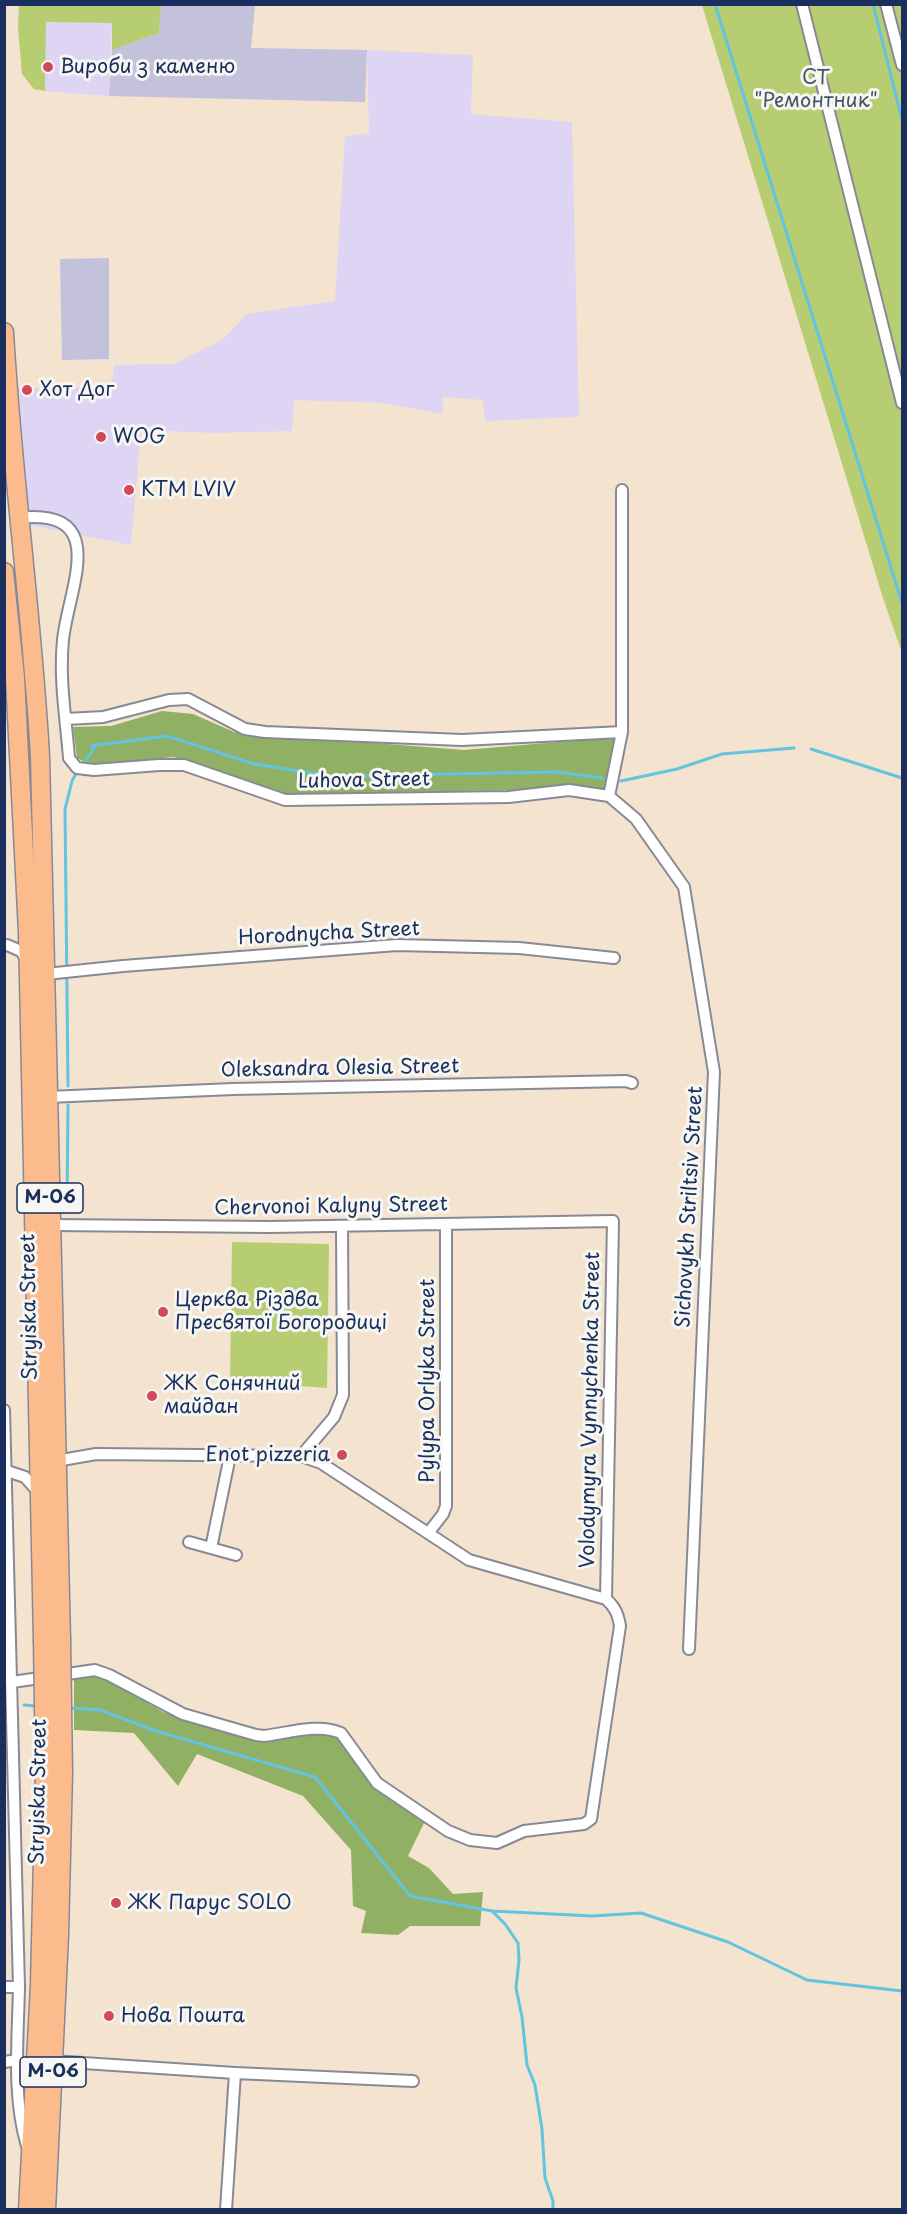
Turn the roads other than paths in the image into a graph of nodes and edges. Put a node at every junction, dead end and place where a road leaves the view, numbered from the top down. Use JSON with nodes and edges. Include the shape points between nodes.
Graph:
{"nodes":[{"id":1,"x":802,"y":4,"type":"edge"},
{"id":2,"x":886,"y":4,"type":"edge"},
{"id":3,"x":897,"y":26,"type":"edge"},
{"id":4,"x":903,"y":64,"type":"edge"},
{"id":5,"x":4,"y":332,"type":"edge"},
{"id":6,"x":903,"y":403,"type":"edge"},
{"id":7,"x":622,"y":490,"type":"dead end"},
{"id":8,"x":18,"y":518,"type":"junction"},
{"id":9,"x":4,"y":572,"type":"edge"},
{"id":10,"x":66,"y":719,"type":"junction"},
{"id":11,"x":622,"y":732,"type":"junction"},
{"id":12,"x":609,"y":796,"type":"junction"},
{"id":13,"x":28,"y":932,"type":"junction"},
{"id":14,"x":6,"y":945,"type":"edge"},
{"id":15,"x":614,"y":958,"type":"dead end"},
{"id":16,"x":29,"y":964,"type":"junction"},
{"id":17,"x":59,"y":974,"type":"junction"},
{"id":18,"x":632,"y":1083,"type":"dead end"},
{"id":19,"x":48,"y":1097,"type":"junction"},
{"id":20,"x":613,"y":1221,"type":"joint"},
{"id":21,"x":446,"y":1224,"type":"junction"},
{"id":22,"x":50,"y":1225,"type":"junction"},
{"id":23,"x":342,"y":1226,"type":"junction"},
{"id":24,"x":4,"y":1410,"type":"edge"},
{"id":25,"x":230,"y":1456,"type":"junction"},
{"id":26,"x":301,"y":1456,"type":"junction"},
{"id":27,"x":47,"y":1459,"type":"junction"},
{"id":28,"x":5,"y":1471,"type":"edge"},
{"id":29,"x":25,"y":1477,"type":"junction"},
{"id":30,"x":39,"y":1494,"type":"junction"},
{"id":31,"x":429,"y":1532,"type":"junction"},
{"id":32,"x":189,"y":1542,"type":"dead end"},
{"id":33,"x":211,"y":1548,"type":"junction"},
{"id":34,"x":236,"y":1554,"type":"dead end"},
{"id":35,"x":606,"y":1599,"type":"junction"},
{"id":36,"x":52,"y":1640,"type":"junction"},
{"id":37,"x":689,"y":1649,"type":"dead end"},
{"id":38,"x":8,"y":1665,"type":"edge"},
{"id":39,"x":12,"y":1682,"type":"junction"},
{"id":40,"x":9,"y":1747,"type":"edge"},
{"id":41,"x":54,"y":1773,"type":"junction"},
{"id":42,"x":4,"y":1987,"type":"edge"},
{"id":43,"x":19,"y":1987,"type":"junction"},
{"id":44,"x":18,"y":2060,"type":"junction"},
{"id":45,"x":53,"y":2061,"type":"junction"},
{"id":46,"x":4,"y":2062,"type":"edge"},
{"id":47,"x":235,"y":2073,"type":"junction"},
{"id":48,"x":413,"y":2081,"type":"dead end"},
{"id":49,"x":30,"y":2159,"type":"junction"},
{"id":50,"x":28,"y":2210,"type":"edge"},
{"id":51,"x":46,"y":2210,"type":"edge"},
{"id":52,"x":226,"y":2210,"type":"edge"}],
"edges":[{"from":1,"to":6,"type":"street"},
{"from":2,"to":3,"type":"street"},
{"from":3,"to":4,"type":"street"},
{"from":5,"to":8,"type":"highway","name":"Stryiska Street","number":"М-06"},
{"from":7,"to":11,"type":"street"},
{"from":8,"to":10,"type":"street","name":"Luhova Street","via":[[51,518],[68,527],[79,555],[63,639],[61,670]]},
{"from":8,"to":17,"type":"highway","name":"Stryiska Street","number":"М-06"},
{"from":9,"to":13,"type":"highway","name":"Stryiska Street","number":"М-06","via":[[15,677]]},
{"from":10,"to":11,"type":"street","name":"Luhova Street","via":[[103,717],[188,699],[245,729],[265,732],[462,740]]},
{"from":10,"to":12,"type":"street","name":"Luhova Street","via":[[69,758],[77,768],[94,771],[184,765],[285,800],[509,797],[569,790]]},
{"from":11,"to":12,"type":"street"},
{"from":12,"to":37,"type":"street","name":"Sichovykh Striltsiv Street","via":[[636,819],[684,887],[714,1072]]},
{"from":13,"to":14,"type":"street","via":[[19,943]]},
{"from":13,"to":16,"type":"highway","name":"Stryiska Street","number":"М-06"},
{"from":14,"to":16,"type":"street","via":[[21,951]]},
{"from":15,"to":17,"type":"street","name":"Horodnycha Street","via":[[519,948],[397,945]]},
{"from":16,"to":27,"type":"highway","name":"Stryiska Street","number":"М-06"},
{"from":17,"to":19,"type":"highway","name":"Stryiska Street","number":"М-06"},
{"from":18,"to":19,"type":"street","name":"Oleksandra Olesia Street","via":[[245,1089]]},
{"from":19,"to":22,"type":"highway","name":"Stryiska Street","number":"М-06"},
{"from":20,"to":21,"type":"street","name":"Chervonoi Kalyny Street"},
{"from":20,"to":35,"type":"street","name":"Volodymyra Vynnychenka Street"},
{"from":21,"to":23,"type":"street","name":"Chervonoi Kalyny Street"},
{"from":21,"to":31,"type":"street","name":"Pylypa Orlyka Street","via":[[446,1506]]},
{"from":22,"to":23,"type":"street","name":"Chervonoi Kalyny Street"},
{"from":22,"to":27,"type":"highway","name":"Stryiska Street","number":"М-06"},
{"from":23,"to":26,"type":"street","via":[[343,1395],[334,1418]]},
{"from":24,"to":28,"type":"street"},
{"from":25,"to":26,"type":"street"},
{"from":25,"to":27,"type":"street","via":[[96,1454]]},
{"from":25,"to":33,"type":"street"},
{"from":26,"to":31,"type":"street","via":[[321,1463]]},
{"from":27,"to":29,"type":"street"},
{"from":27,"to":30,"type":"highway","name":"Stryiska Street","number":"М-06"},
{"from":27,"to":36,"type":"highway","name":"Stryiska Street","number":"М-06"},
{"from":28,"to":29,"type":"street"},
{"from":28,"to":38,"type":"street"},
{"from":29,"to":30,"type":"street"},
{"from":30,"to":36,"type":"highway","name":"Stryiska Street","number":"М-06"},
{"from":31,"to":35,"type":"street","via":[[469,1560]]},
{"from":32,"to":33,"type":"street"},
{"from":33,"to":34,"type":"street"},
{"from":35,"to":39,"type":"street","via":[[613,1604],[620,1626],[591,1819],[584,1824],[524,1831],[497,1843],[470,1840],[448,1831],[377,1783],[341,1732],[332,1728],[256,1735],[183,1714],[95,1670]]},
{"from":36,"to":41,"type":"highway","name":"Stryiska Street","number":"М-06","bridge":true},
{"from":38,"to":39,"type":"street"},
{"from":39,"to":40,"type":"street"},
{"from":40,"to":43,"type":"street"},
{"from":41,"to":45,"type":"highway","name":"Stryiska Street","number":"М-06"},
{"from":41,"to":49,"type":"highway","name":"Stryiska Street","number":"М-06"},
{"from":42,"to":43,"type":"street"},
{"from":43,"to":44,"type":"street"},
{"from":44,"to":46,"type":"street"},
{"from":44,"to":49,"type":"street","via":[[21,2124]]},
{"from":45,"to":47,"type":"street"},
{"from":45,"to":51,"type":"highway","name":"Stryiska Street","number":"М-06"},
{"from":47,"to":48,"type":"street"},
{"from":47,"to":52,"type":"street"},
{"from":49,"to":50,"type":"highway","name":"Stryiska Street","number":"М-06"}]}
